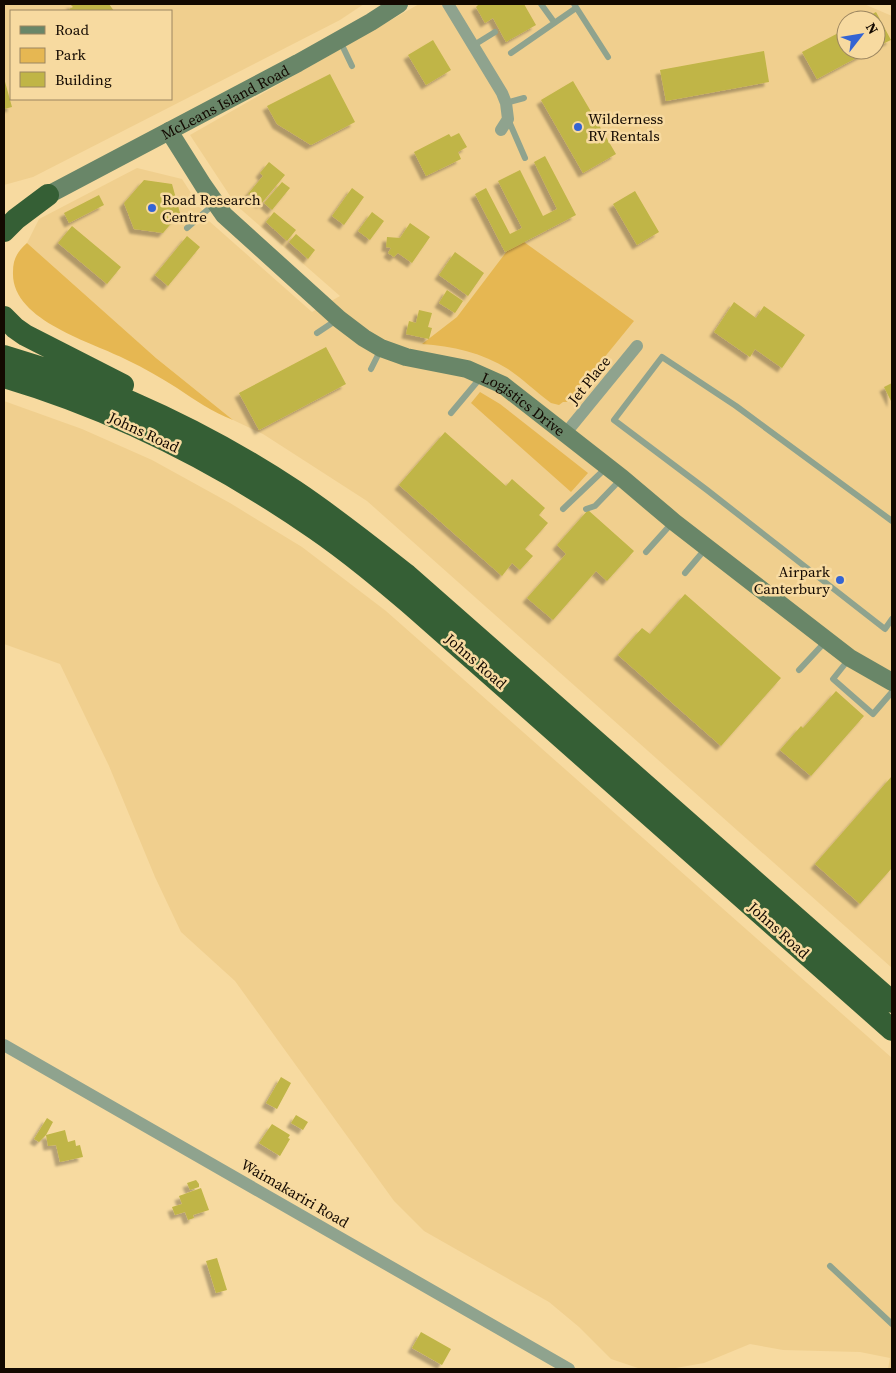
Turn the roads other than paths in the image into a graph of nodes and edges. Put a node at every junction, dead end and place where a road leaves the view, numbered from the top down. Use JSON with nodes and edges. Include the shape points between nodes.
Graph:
{"nodes":[{"id":1,"x":399,"y":4,"type":"edge"},
{"id":2,"x":448,"y":4,"type":"edge"},
{"id":3,"x":541,"y":4,"type":"edge"},
{"id":4,"x":575,"y":6,"type":"edge"},
{"id":5,"x":554,"y":22,"type":"junction"},
{"id":6,"x":495,"y":32,"type":"dead end"},
{"id":7,"x":340,"y":40,"type":"junction"},
{"id":8,"x":474,"y":45,"type":"junction"},
{"id":9,"x":511,"y":53,"type":"dead end"},
{"id":10,"x":608,"y":57,"type":"dead end"},
{"id":11,"x":352,"y":66,"type":"dead end"},
{"id":12,"x":524,"y":98,"type":"dead end"},
{"id":13,"x":506,"y":103,"type":"junction"},
{"id":14,"x":508,"y":119,"type":"junction"},
{"id":15,"x":501,"y":130,"type":"dead end"},
{"id":16,"x":169,"y":131,"type":"junction"},
{"id":17,"x":525,"y":158,"type":"dead end"},
{"id":18,"x":48,"y":195,"type":"junction"},
{"id":19,"x":214,"y":203,"type":"junction"},
{"id":20,"x":4,"y":216,"type":"edge"},
{"id":21,"x":187,"y":228,"type":"dead end"},
{"id":22,"x":4,"y":231,"type":"edge"},
{"id":23,"x":4,"y":317,"type":"edge"},
{"id":24,"x":339,"y":318,"type":"junction"},
{"id":25,"x":317,"y":333,"type":"dead end"},
{"id":26,"x":637,"y":346,"type":"dead end"},
{"id":27,"x":381,"y":348,"type":"junction"},
{"id":28,"x":4,"y":356,"type":"edge"},
{"id":29,"x":371,"y":369,"type":"dead end"},
{"id":30,"x":483,"y":375,"type":"junction"},
{"id":31,"x":4,"y":377,"type":"edge"},
{"id":32,"x":451,"y":413,"type":"dead end"},
{"id":33,"x":566,"y":434,"type":"junction"},
{"id":34,"x":607,"y":467,"type":"junction"},
{"id":35,"x":622,"y":478,"type":"junction"},
{"id":36,"x":563,"y":509,"type":"dead end"},
{"id":37,"x":586,"y":509,"type":"dead end"},
{"id":38,"x":892,"y":521,"type":"edge"},
{"id":39,"x":674,"y":522,"type":"junction"},
{"id":40,"x":707,"y":547,"type":"junction"},
{"id":41,"x":646,"y":552,"type":"dead end"},
{"id":42,"x":684,"y":573,"type":"dead end"},
{"id":43,"x":407,"y":575,"type":"junction"},
{"id":44,"x":892,"y":619,"type":"edge"},
{"id":45,"x":826,"y":640,"type":"junction"},
{"id":46,"x":850,"y":658,"type":"junction"},
{"id":47,"x":799,"y":670,"type":"dead end"},
{"id":48,"x":892,"y":682,"type":"edge"},
{"id":49,"x":892,"y":692,"type":"edge"},
{"id":50,"x":892,"y":1002,"type":"edge"},
{"id":51,"x":892,"y":1030,"type":"edge"},
{"id":52,"x":4,"y":1045,"type":"edge"},
{"id":53,"x":830,"y":1266,"type":"dead end"},
{"id":54,"x":892,"y":1324,"type":"edge"},
{"id":55,"x":569,"y":1369,"type":"edge"}],
"edges":[{"from":1,"to":7,"type":"street","name":"McLeans Island Road"},
{"from":2,"to":8,"type":"street"},
{"from":3,"to":5,"type":"lane"},
{"from":4,"to":5,"type":"lane"},
{"from":4,"to":10,"type":"lane"},
{"from":5,"to":9,"type":"lane"},
{"from":6,"to":8,"type":"lane"},
{"from":7,"to":11,"type":"lane"},
{"from":7,"to":16,"type":"street","name":"McLeans Island Road"},
{"from":8,"to":13,"type":"street"},
{"from":12,"to":13,"type":"lane"},
{"from":13,"to":14,"type":"street"},
{"from":14,"to":15,"type":"street"},
{"from":14,"to":17,"type":"lane"},
{"from":16,"to":18,"type":"street","name":"McLeans Island Road"},
{"from":16,"to":19,"type":"street","name":"Logistics Drive"},
{"from":18,"to":20,"type":"highway","via":[[29,201]]},
{"from":18,"to":22,"type":"highway"},
{"from":19,"to":21,"type":"lane"},
{"from":19,"to":24,"type":"street","name":"Logistics Drive","via":[[236,227]]},
{"from":23,"to":43,"type":"highway","via":[[24,335],[282,471],[326,500]]},
{"from":24,"to":25,"type":"lane"},
{"from":24,"to":27,"type":"street","name":"Logistics Drive"},
{"from":26,"to":33,"type":"street","name":"Jet Place"},
{"from":27,"to":29,"type":"lane"},
{"from":27,"to":30,"type":"street","name":"Logistics Drive"},
{"from":28,"to":43,"type":"highway","name":"Johns Road","via":[[131,402],[212,441],[295,491]]},
{"from":30,"to":32,"type":"lane"},
{"from":30,"to":33,"type":"street","name":"Logistics Drive","via":[[503,385]]},
{"from":31,"to":51,"type":"highway","name":"Johns Road","via":[[63,396],[164,439],[239,480],[350,554]]},
{"from":33,"to":34,"type":"street","name":"Logistics Drive"},
{"from":34,"to":35,"type":"street","name":"Logistics Drive"},
{"from":34,"to":36,"type":"lane"},
{"from":35,"to":37,"type":"lane","via":[[595,506]]},
{"from":35,"to":39,"type":"street","name":"Logistics Drive"},
{"from":38,"to":44,"type":"lane","via":[[736,406],[662,357],[614,420],[884,629]]},
{"from":39,"to":40,"type":"street","name":"Logistics Drive"},
{"from":39,"to":41,"type":"lane"},
{"from":40,"to":42,"type":"lane"},
{"from":40,"to":45,"type":"street","name":"Logistics Drive"},
{"from":43,"to":50,"type":"highway","name":"Johns Road"},
{"from":45,"to":46,"type":"street","name":"Logistics Drive"},
{"from":45,"to":47,"type":"lane"},
{"from":46,"to":48,"type":"street","name":"Logistics Drive"},
{"from":46,"to":49,"type":"lane","via":[[833,679],[873,714]]},
{"from":52,"to":55,"type":"street","name":"Waimakariri Road"},
{"from":53,"to":54,"type":"lane"}]}
